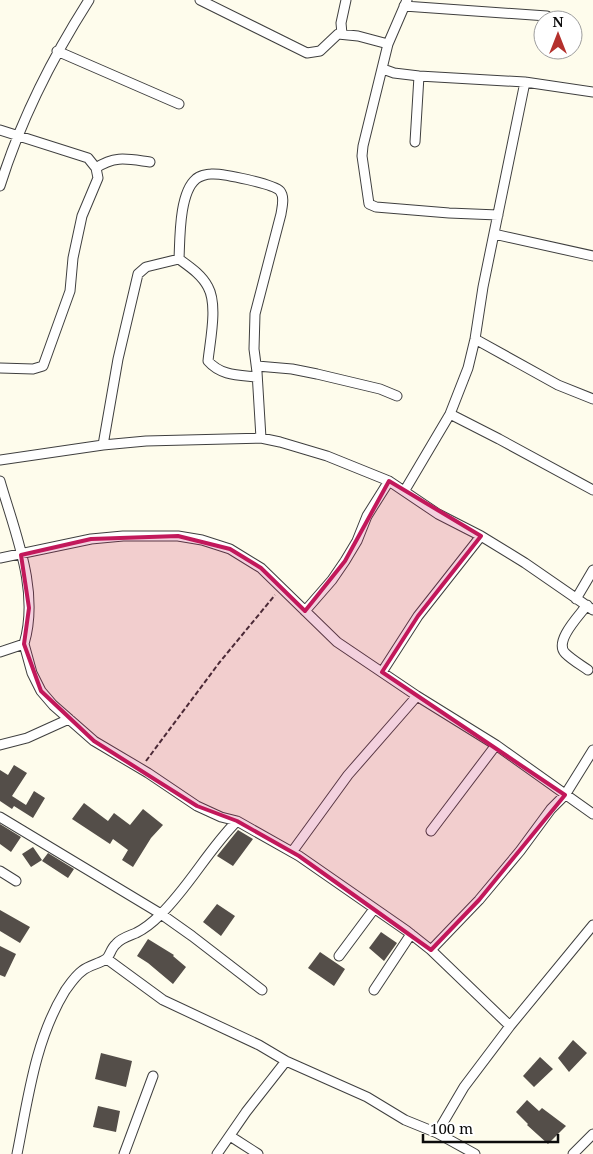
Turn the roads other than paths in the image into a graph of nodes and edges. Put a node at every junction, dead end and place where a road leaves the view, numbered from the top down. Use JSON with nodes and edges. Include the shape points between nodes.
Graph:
{"nodes":[{"id":1,"x":89,"y":0,"type":"edge"},
{"id":2,"x":200,"y":0,"type":"edge"},
{"id":3,"x":346,"y":0,"type":"edge"},
{"id":4,"x":405,"y":3,"type":"edge"},
{"id":5,"x":533,"y":15,"type":"edge"},
{"id":6,"x":342,"y":34,"type":"junction"},
{"id":7,"x":388,"y":44,"type":"junction"},
{"id":8,"x":58,"y":51,"type":"junction"},
{"id":9,"x":383,"y":69,"type":"junction"},
{"id":10,"x":419,"y":76,"type":"junction"},
{"id":11,"x":525,"y":82,"type":"junction"},
{"id":12,"x":593,"y":92,"type":"edge"},
{"id":13,"x":179,"y":104,"type":"dead end"},
{"id":14,"x":0,"y":130,"type":"edge"},
{"id":15,"x":18,"y":135,"type":"junction"},
{"id":16,"x":415,"y":142,"type":"dead end"},
{"id":17,"x":150,"y":162,"type":"dead end"},
{"id":18,"x":96,"y":168,"type":"junction"},
{"id":19,"x":0,"y":186,"type":"edge"},
{"id":20,"x":498,"y":215,"type":"junction"},
{"id":21,"x":494,"y":234,"type":"junction"},
{"id":22,"x":593,"y":256,"type":"edge"},
{"id":23,"x":179,"y":260,"type":"junction"},
{"id":24,"x":475,"y":339,"type":"junction"},
{"id":25,"x":257,"y":366,"type":"junction"},
{"id":26,"x":0,"y":368,"type":"edge"},
{"id":27,"x":258,"y":377,"type":"junction"},
{"id":28,"x":398,"y":396,"type":"dead end"},
{"id":29,"x":593,"y":400,"type":"edge"},
{"id":30,"x":450,"y":414,"type":"junction"},
{"id":31,"x":261,"y":438,"type":"junction"},
{"id":32,"x":103,"y":445,"type":"junction"},
{"id":33,"x":0,"y":460,"type":"edge"},
{"id":34,"x":0,"y":481,"type":"edge"},
{"id":35,"x":389,"y":481,"type":"junction"},
{"id":36,"x":405,"y":490,"type":"junction"},
{"id":37,"x":593,"y":490,"type":"edge"},
{"id":38,"x":481,"y":536,"type":"junction"},
{"id":39,"x":21,"y":554,"type":"junction"},
{"id":40,"x":0,"y":558,"type":"edge"},
{"id":41,"x":593,"y":570,"type":"edge"},
{"id":42,"x":576,"y":599,"type":"junction"},
{"id":43,"x":590,"y":608,"type":"edge"},
{"id":44,"x":305,"y":611,"type":"junction"},
{"id":45,"x":24,"y":644,"type":"junction"},
{"id":46,"x":0,"y":652,"type":"edge"},
{"id":47,"x":588,"y":670,"type":"dead end"},
{"id":48,"x":382,"y":672,"type":"junction"},
{"id":49,"x":417,"y":696,"type":"junction"},
{"id":50,"x":69,"y":719,"type":"junction"},
{"id":51,"x":0,"y":745,"type":"edge"},
{"id":52,"x":496,"y":745,"type":"junction"},
{"id":53,"x":593,"y":750,"type":"edge"},
{"id":54,"x":565,"y":794,"type":"junction"},
{"id":55,"x":593,"y":814,"type":"edge"},
{"id":56,"x":0,"y":817,"type":"edge"},
{"id":57,"x":237,"y":821,"type":"junction"},
{"id":58,"x":431,"y":831,"type":"dead end"},
{"id":59,"x":292,"y":852,"type":"junction"},
{"id":60,"x":0,"y":871,"type":"edge"},
{"id":61,"x":16,"y":881,"type":"dead end"},
{"id":62,"x":374,"y":908,"type":"junction"},
{"id":63,"x":160,"y":914,"type":"junction"},
{"id":64,"x":593,"y":927,"type":"edge"},
{"id":65,"x":411,"y":934,"type":"junction"},
{"id":66,"x":431,"y":950,"type":"junction"},
{"id":67,"x":339,"y":956,"type":"dead end"},
{"id":68,"x":107,"y":959,"type":"junction"},
{"id":69,"x":262,"y":990,"type":"dead end"},
{"id":70,"x":374,"y":990,"type":"dead end"},
{"id":71,"x":510,"y":1026,"type":"junction"},
{"id":72,"x":286,"y":1061,"type":"junction"},
{"id":73,"x":153,"y":1076,"type":"dead end"},
{"id":74,"x":437,"y":1133,"type":"junction"},
{"id":75,"x":593,"y":1134,"type":"edge"},
{"id":76,"x":230,"y":1136,"type":"junction"},
{"id":77,"x":17,"y":1154,"type":"edge"},
{"id":78,"x":124,"y":1154,"type":"edge"},
{"id":79,"x":217,"y":1154,"type":"edge"},
{"id":80,"x":258,"y":1154,"type":"edge"},
{"id":81,"x":475,"y":1154,"type":"edge"},
{"id":82,"x":574,"y":1154,"type":"edge"}],
"edges":[{"from":1,"to":8,"type":"street"},
{"from":2,"to":6,"type":"street","via":[[307,53],[320,51],[332,38]]},
{"from":3,"to":6,"type":"street"},
{"from":4,"to":5,"type":"street"},
{"from":4,"to":7,"type":"street"},
{"from":6,"to":7,"type":"street"},
{"from":7,"to":9,"type":"street"},
{"from":8,"to":13,"type":"street"},
{"from":8,"to":15,"type":"street"},
{"from":9,"to":10,"type":"street"},
{"from":9,"to":20,"type":"street","via":[[363,146],[369,204]]},
{"from":10,"to":11,"type":"street"},
{"from":10,"to":16,"type":"street"},
{"from":11,"to":12,"type":"street"},
{"from":11,"to":20,"type":"street"},
{"from":14,"to":15,"type":"street"},
{"from":15,"to":18,"type":"street","via":[[88,158]]},
{"from":15,"to":19,"type":"street"},
{"from":17,"to":18,"type":"street","via":[[124,158],[107,160]]},
{"from":18,"to":26,"type":"street","via":[[98,178],[82,216],[70,291],[43,366],[33,369]]},
{"from":20,"to":21,"type":"street"},
{"from":21,"to":22,"type":"street"},
{"from":21,"to":24,"type":"street"},
{"from":23,"to":25,"type":"street","via":[[181,219],[189,189],[196,178],[209,174],[252,181],[280,191],[283,197],[281,214],[255,314]]},
{"from":23,"to":27,"type":"street","via":[[208,286],[213,300],[208,361],[214,369],[224,373]]},
{"from":23,"to":32,"type":"street","via":[[146,267],[138,274],[118,359]]},
{"from":24,"to":29,"type":"street","via":[[558,385]]},
{"from":24,"to":30,"type":"street","via":[[468,368]]},
{"from":25,"to":27,"type":"street"},
{"from":25,"to":28,"type":"street","via":[[317,374]]},
{"from":27,"to":31,"type":"street"},
{"from":30,"to":36,"type":"street"},
{"from":30,"to":37,"type":"street"},
{"from":31,"to":32,"type":"street"},
{"from":31,"to":35,"type":"street","via":[[327,456]]},
{"from":32,"to":33,"type":"street"},
{"from":34,"to":39,"type":"street"},
{"from":35,"to":36,"type":"street"},
{"from":35,"to":44,"type":"street","via":[[367,516],[345,562]]},
{"from":36,"to":38,"type":"street","via":[[438,514]]},
{"from":38,"to":42,"type":"street"},
{"from":38,"to":48,"type":"street","via":[[418,616]]},
{"from":39,"to":40,"type":"street"},
{"from":39,"to":44,"type":"street","via":[[91,539],[123,536],[178,536],[202,540],[230,549],[261,568]]},
{"from":39,"to":45,"type":"street","via":[[29,608]]},
{"from":41,"to":42,"type":"street"},
{"from":42,"to":43,"type":"street"},
{"from":43,"to":47,"type":"street","via":[[564,636],[562,644],[565,653]]},
{"from":44,"to":48,"type":"street","via":[[337,642]]},
{"from":45,"to":46,"type":"street"},
{"from":45,"to":50,"type":"street","via":[[41,692]]},
{"from":48,"to":49,"type":"street"},
{"from":49,"to":52,"type":"street"},
{"from":49,"to":59,"type":"street","via":[[348,775]]},
{"from":50,"to":51,"type":"street","via":[[27,738]]},
{"from":50,"to":57,"type":"street","via":[[94,741],[197,806]]},
{"from":52,"to":54,"type":"street"},
{"from":52,"to":58,"type":"street"},
{"from":53,"to":54,"type":"street"},
{"from":54,"to":55,"type":"street"},
{"from":54,"to":66,"type":"street","via":[[479,900]]},
{"from":56,"to":63,"type":"street"},
{"from":57,"to":59,"type":"street"},
{"from":57,"to":63,"type":"street"},
{"from":59,"to":62,"type":"street"},
{"from":60,"to":61,"type":"street"},
{"from":62,"to":65,"type":"street"},
{"from":62,"to":67,"type":"street"},
{"from":63,"to":68,"type":"street","via":[[138,932],[115,944]]},
{"from":63,"to":69,"type":"street"},
{"from":64,"to":71,"type":"street"},
{"from":65,"to":66,"type":"street"},
{"from":65,"to":70,"type":"street"},
{"from":66,"to":71,"type":"street"},
{"from":68,"to":72,"type":"street","via":[[163,1000]]},
{"from":68,"to":77,"type":"street","via":[[82,971],[72,981],[48,1024],[33,1073]]},
{"from":71,"to":74,"type":"street","via":[[464,1087]]},
{"from":72,"to":74,"type":"street"},
{"from":72,"to":76,"type":"street"},
{"from":73,"to":78,"type":"street"},
{"from":74,"to":81,"type":"street"},
{"from":75,"to":82,"type":"street"},
{"from":76,"to":79,"type":"street"},
{"from":76,"to":80,"type":"street"}]}
